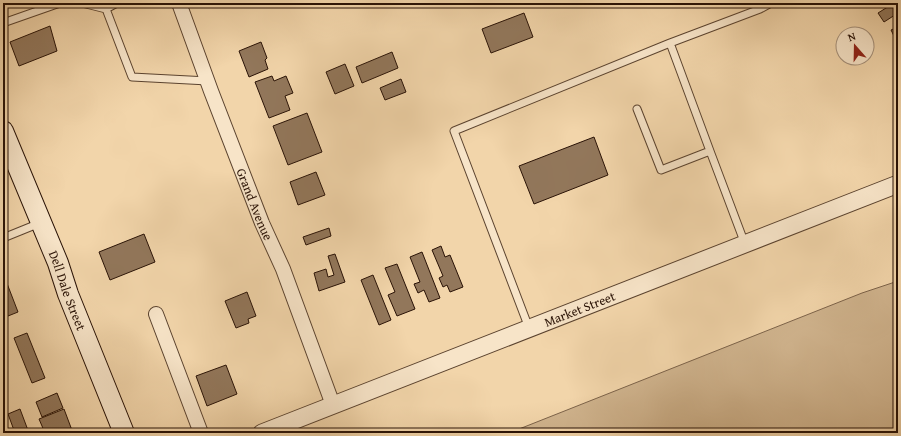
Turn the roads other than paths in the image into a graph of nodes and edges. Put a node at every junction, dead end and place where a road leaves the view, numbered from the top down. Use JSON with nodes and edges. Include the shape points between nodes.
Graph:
{"nodes":[{"id":1,"x":60,"y":3,"type":"edge"},
{"id":2,"x":82,"y":3,"type":"edge"},
{"id":3,"x":116,"y":3,"type":"edge"},
{"id":4,"x":179,"y":3,"type":"edge"},
{"id":5,"x":771,"y":3,"type":"edge"},
{"id":6,"x":106,"y":9,"type":"junction"},
{"id":7,"x":3,"y":23,"type":"edge"},
{"id":8,"x":670,"y":43,"type":"junction"},
{"id":9,"x":208,"y":81,"type":"junction"},
{"id":10,"x":637,"y":109,"type":"dead end"},
{"id":11,"x":3,"y":118,"type":"edge"},
{"id":12,"x":7,"y":139,"type":"edge"},
{"id":13,"x":710,"y":151,"type":"junction"},
{"id":14,"x":898,"y":184,"type":"edge"},
{"id":15,"x":41,"y":222,"type":"junction"},
{"id":16,"x":3,"y":238,"type":"edge"},
{"id":17,"x":745,"y":244,"type":"junction"},
{"id":18,"x":156,"y":314,"type":"dead end"},
{"id":19,"x":529,"y":328,"type":"junction"},
{"id":20,"x":333,"y":405,"type":"junction"},
{"id":21,"x":124,"y":433,"type":"edge"},
{"id":22,"x":201,"y":433,"type":"edge"},
{"id":23,"x":262,"y":433,"type":"edge"}],
"edges":[{"from":1,"to":7,"type":"lane"},
{"from":2,"to":6,"type":"lane"},
{"from":3,"to":6,"type":"lane"},
{"from":4,"to":9,"type":"street","name":"Grand Avenue"},
{"from":5,"to":8,"type":"lane"},
{"from":6,"to":9,"type":"lane","via":[[132,77]]},
{"from":8,"to":13,"type":"lane"},
{"from":8,"to":19,"type":"lane","via":[[454,131]]},
{"from":9,"to":20,"type":"street","name":"Grand Avenue","via":[[262,223],[283,269]]},
{"from":10,"to":13,"type":"lane","via":[[661,170]]},
{"from":11,"to":12,"type":"main road","name":"Dell Dale Street"},
{"from":12,"to":15,"type":"main road","name":"Dell Dale Street"},
{"from":13,"to":17,"type":"lane"},
{"from":14,"to":17,"type":"street","name":"Market Street"},
{"from":15,"to":16,"type":"lane"},
{"from":15,"to":21,"type":"main road","name":"Dell Dale Street"},
{"from":17,"to":19,"type":"street","name":"Market Street"},
{"from":18,"to":22,"type":"street"},
{"from":19,"to":20,"type":"street","name":"Market Street"},
{"from":20,"to":23,"type":"street","name":"Market Street"}]}
